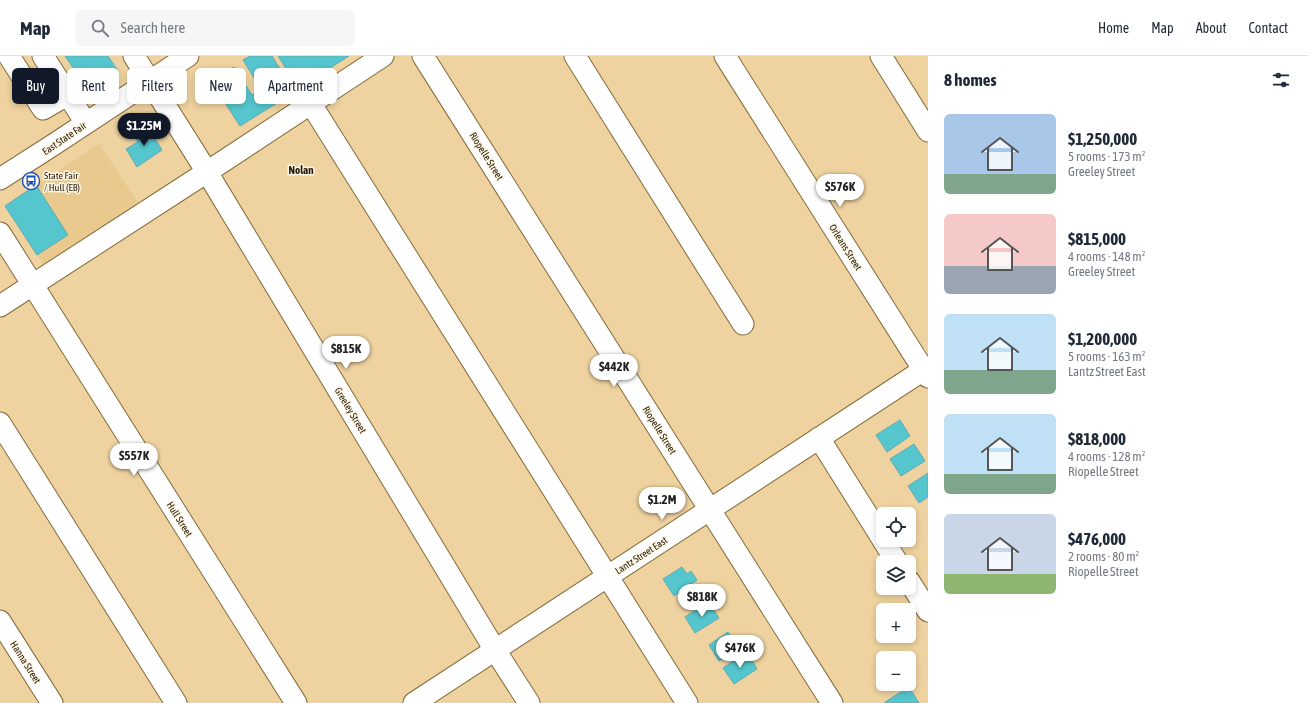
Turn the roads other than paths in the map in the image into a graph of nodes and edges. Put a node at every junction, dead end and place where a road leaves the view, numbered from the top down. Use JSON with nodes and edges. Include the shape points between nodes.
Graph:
{"nodes":[{"id":1,"x":9,"y":56,"type":"edge"},
{"id":2,"x":43,"y":56,"type":"edge"},
{"id":3,"x":134,"y":56,"type":"edge"},
{"id":4,"x":188,"y":56,"type":"edge"},
{"id":5,"x":383,"y":56,"type":"edge"},
{"id":6,"x":424,"y":56,"type":"edge"},
{"id":7,"x":575,"y":56,"type":"edge"},
{"id":8,"x":725,"y":56,"type":"edge"},
{"id":9,"x":881,"y":56,"type":"edge"},
{"id":10,"x":142,"y":68,"type":"edge"},
{"id":11,"x":170,"y":68,"type":"edge"},
{"id":12,"x":337,"y":86,"type":"edge"},
{"id":13,"x":67,"y":95,"type":"joint"},
{"id":14,"x":127,"y":96,"type":"edge"},
{"id":15,"x":73,"y":104,"type":"edge"},
{"id":16,"x":164,"y":104,"type":"edge"},
{"id":17,"x":310,"y":104,"type":"joint"},
{"id":18,"x":86,"y":123,"type":"junction"},
{"id":19,"x":928,"y":131,"type":"edge"},
{"id":20,"x":207,"y":172,"type":"junction"},
{"id":21,"x":0,"y":179,"type":"edge"},
{"id":22,"x":0,"y":233,"type":"edge"},
{"id":23,"x":32,"y":285,"type":"junction"},
{"id":24,"x":0,"y":306,"type":"edge"},
{"id":25,"x":743,"y":324,"type":"dead end"},
{"id":26,"x":926,"y":372,"type":"edge"},
{"id":27,"x":0,"y":423,"type":"edge"},
{"id":28,"x":819,"y":438,"type":"junction"},
{"id":29,"x":710,"y":509,"type":"junction"},
{"id":30,"x":876,"y":529,"type":"edge"},
{"id":31,"x":607,"y":577,"type":"junction"},
{"id":32,"x":916,"y":592,"type":"edge"},
{"id":33,"x":928,"y":611,"type":"edge"},
{"id":34,"x":0,"y":621,"type":"edge"},
{"id":35,"x":495,"y":650,"type":"junction"},
{"id":36,"x":52,"y":703,"type":"edge"},
{"id":37,"x":176,"y":703,"type":"edge"},
{"id":38,"x":296,"y":703,"type":"edge"},
{"id":39,"x":414,"y":703,"type":"edge"},
{"id":40,"x":529,"y":703,"type":"edge"},
{"id":41,"x":686,"y":703,"type":"edge"},
{"id":42,"x":832,"y":703,"type":"edge"}],
"edges":[{"from":1,"to":13,"type":"street","via":[[43,109]]},
{"from":2,"to":13,"type":"street"},
{"from":3,"to":10,"type":"street","name":"Greeley Street"},
{"from":4,"to":11,"type":"street","name":"East State Fair"},
{"from":5,"to":12,"type":"street"},
{"from":6,"to":29,"type":"street","name":"Riopelle Street"},
{"from":7,"to":25,"type":"street"},
{"from":8,"to":26,"type":"street","name":"Orleans Street"},
{"from":9,"to":19,"type":"street"},
{"from":14,"to":18,"type":"street","name":"East State Fair"},
{"from":15,"to":18,"type":"street"},
{"from":16,"to":20,"type":"street","name":"Greeley Street"},
{"from":17,"to":20,"type":"street"},
{"from":17,"to":31,"type":"street"},
{"from":18,"to":21,"type":"street","name":"East State Fair"},
{"from":20,"to":23,"type":"street"},
{"from":20,"to":35,"type":"street","name":"Greeley Street"},
{"from":22,"to":23,"type":"street","name":"Hull Street"},
{"from":23,"to":24,"type":"street"},
{"from":23,"to":38,"type":"street","name":"Hull Street"},
{"from":26,"to":28,"type":"street","name":"Lantz Street East"},
{"from":27,"to":37,"type":"street"},
{"from":28,"to":29,"type":"street","name":"Lantz Street East"},
{"from":28,"to":30,"type":"street"},
{"from":29,"to":31,"type":"street","name":"Lantz Street East"},
{"from":29,"to":42,"type":"street","name":"Riopelle Street"},
{"from":31,"to":35,"type":"street","name":"Lantz Street East"},
{"from":31,"to":41,"type":"street"},
{"from":32,"to":33,"type":"street"},
{"from":34,"to":36,"type":"street","name":"Hanna Street"},
{"from":35,"to":39,"type":"street","name":"Lantz Street East"},
{"from":35,"to":40,"type":"street","name":"Greeley Street"}]}
